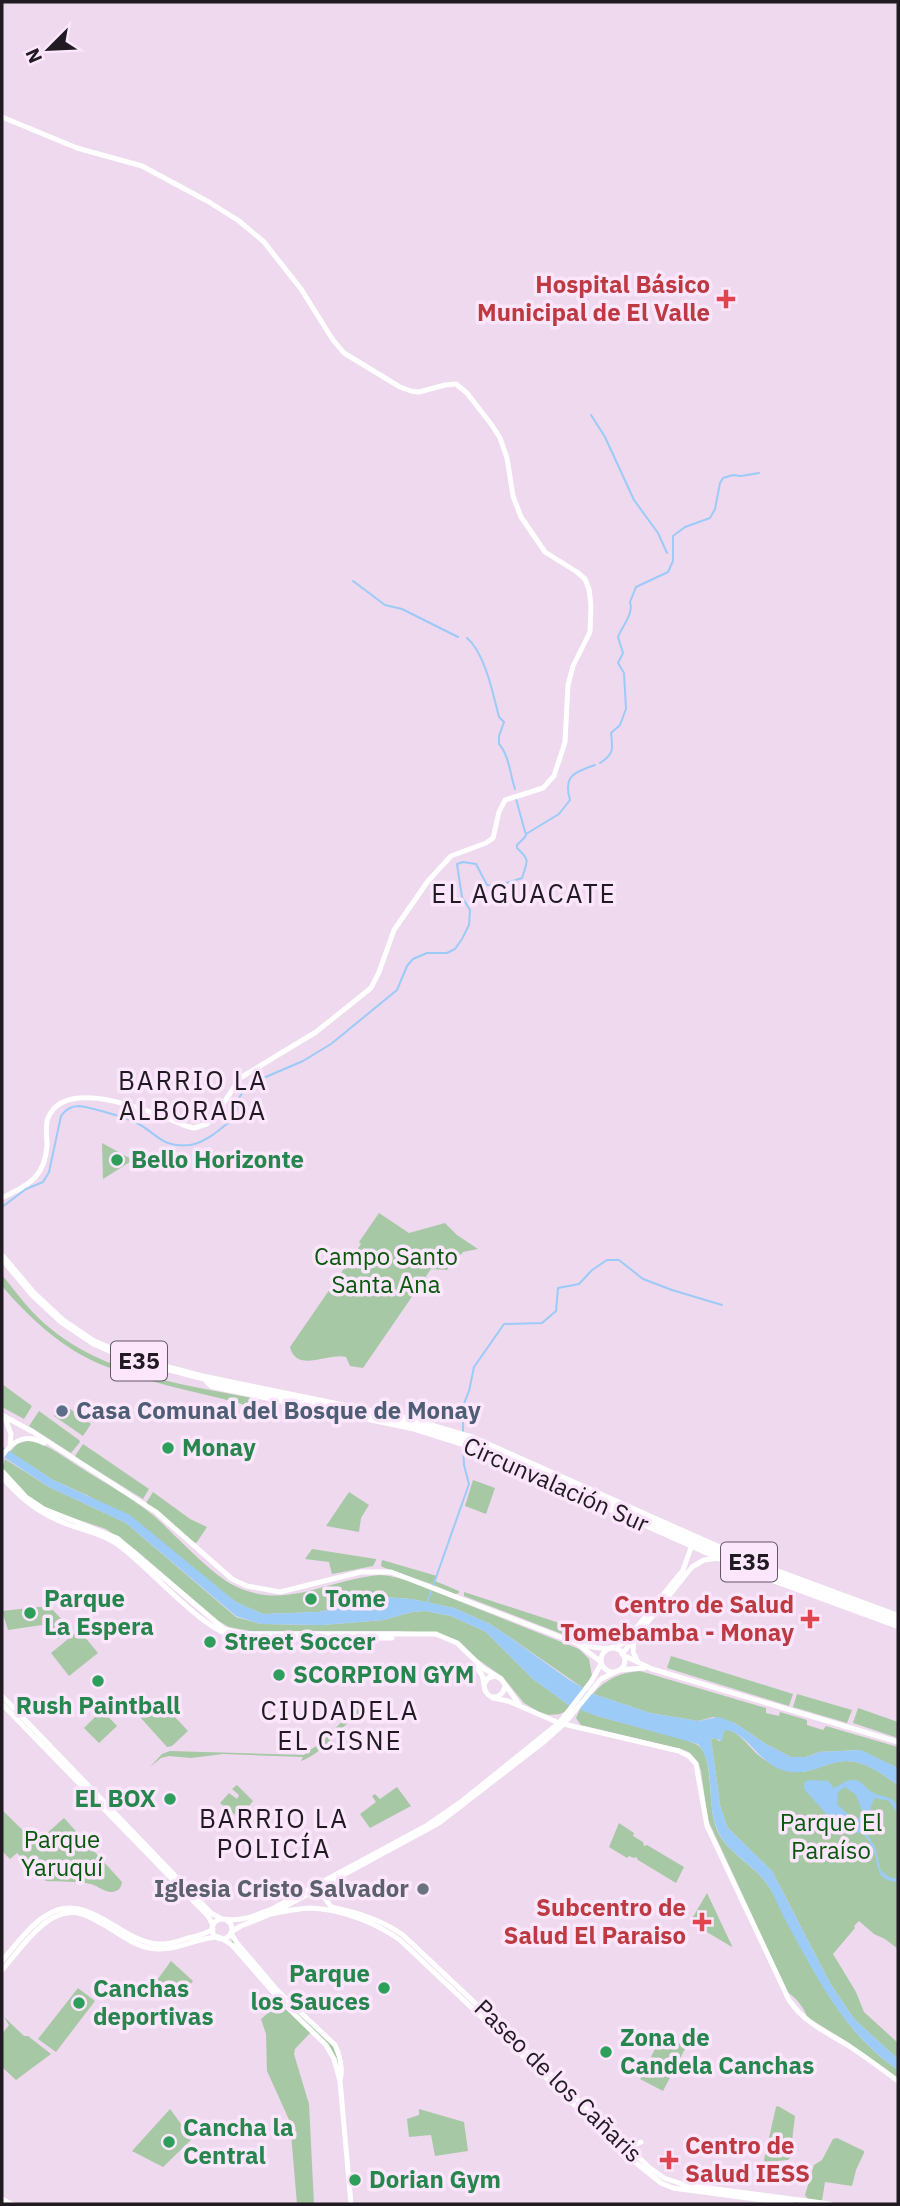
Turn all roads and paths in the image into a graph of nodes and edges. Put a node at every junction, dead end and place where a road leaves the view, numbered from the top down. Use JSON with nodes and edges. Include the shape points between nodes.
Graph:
{"nodes":[{"id":1,"x":2,"y":117,"type":"edge"},
{"id":2,"x":3,"y":1197,"type":"edge"},
{"id":3,"x":2,"y":1257,"type":"edge"},
{"id":4,"x":205,"y":1378,"type":"junction"},
{"id":5,"x":2,"y":1415,"type":"edge"},
{"id":6,"x":10,"y":1444,"type":"junction"},
{"id":7,"x":2,"y":1456,"type":"edge"},
{"id":8,"x":71,"y":1458,"type":"junction"},
{"id":9,"x":2,"y":1471,"type":"edge"},
{"id":10,"x":2,"y":1477,"type":"edge"},
{"id":11,"x":692,"y":1545,"type":"junction"},
{"id":12,"x":721,"y":1558,"type":"junction"},
{"id":13,"x":685,"y":1572,"type":"junction"},
{"id":14,"x":661,"y":1602,"type":"junction"},
{"id":15,"x":898,"y":1618,"type":"edge"},
{"id":16,"x":898,"y":1625,"type":"edge"},
{"id":17,"x":635,"y":1640,"type":"junction"},
{"id":18,"x":576,"y":1643,"type":"junction"},
{"id":19,"x":610,"y":1648,"type":"junction"},
{"id":20,"x":591,"y":1653,"type":"junction"},
{"id":21,"x":623,"y":1654,"type":"junction"},
{"id":22,"x":601,"y":1663,"type":"junction"},
{"id":23,"x":640,"y":1664,"type":"junction"},
{"id":24,"x":652,"y":1669,"type":"junction"},
{"id":25,"x":618,"y":1670,"type":"junction"},
{"id":26,"x":495,"y":1676,"type":"junction"},
{"id":27,"x":593,"y":1682,"type":"junction"},
{"id":28,"x":504,"y":1683,"type":"junction"},
{"id":29,"x":484,"y":1684,"type":"junction"},
{"id":30,"x":2,"y":1696,"type":"edge"},
{"id":31,"x":493,"y":1698,"type":"junction"},
{"id":32,"x":2,"y":1704,"type":"edge"},
{"id":33,"x":521,"y":1706,"type":"junction"},
{"id":34,"x":571,"y":1713,"type":"junction"},
{"id":35,"x":546,"y":1718,"type":"junction"},
{"id":36,"x":562,"y":1723,"type":"junction"},
{"id":37,"x":577,"y":1727,"type":"junction"},
{"id":38,"x":898,"y":1742,"type":"edge"},
{"id":39,"x":328,"y":1884,"type":"junction"},
{"id":40,"x":317,"y":1887,"type":"junction"},
{"id":41,"x":296,"y":1899,"type":"junction"},
{"id":42,"x":326,"y":1902,"type":"junction"},
{"id":43,"x":304,"y":1909,"type":"junction"},
{"id":44,"x":271,"y":1914,"type":"junction"},
{"id":45,"x":223,"y":1919,"type":"junction"},
{"id":46,"x":213,"y":1927,"type":"junction"},
{"id":47,"x":231,"y":1933,"type":"junction"},
{"id":48,"x":219,"y":1938,"type":"junction"},
{"id":49,"x":2,"y":1961,"type":"edge"},
{"id":50,"x":2,"y":1970,"type":"edge"},
{"id":51,"x":340,"y":2081,"type":"junction"},
{"id":52,"x":898,"y":2081,"type":"edge"},
{"id":53,"x":642,"y":2142,"type":"dead end"},
{"id":54,"x":625,"y":2145,"type":"junction"},
{"id":55,"x":2,"y":2199,"type":"edge"},
{"id":56,"x":11,"y":2204,"type":"edge"},
{"id":57,"x":351,"y":2204,"type":"edge"},
{"id":58,"x":792,"y":2204,"type":"edge"},
{"id":59,"x":830,"y":2204,"type":"edge"}],
"edges":[{"from":1,"to":2,"type":"main road","via":[[78,148],[142,166],[209,202],[264,242],[344,353],[411,391],[456,384],[467,393],[500,438],[521,517],[545,552],[582,576],[592,605],[590,632],[568,685],[564,748],[554,776],[543,788],[505,800],[493,838],[451,856],[428,881],[394,930],[371,988],[316,1032],[240,1078],[206,1124],[194,1128],[95,1097],[55,1108],[47,1124],[40,1173]]},
{"from":3,"to":4,"type":"highway","name":"Circunvalación Sur","number":"E35","via":[[42,1303],[93,1342],[129,1358]]},
{"from":4,"to":11,"type":"highway","name":"Circunvalación Sur","number":"E35","via":[[212,1385],[412,1427],[466,1444]]},
{"from":4,"to":15,"type":"highway","name":"Circunvalación Sur","number":"E35","via":[[409,1420],[471,1438],[752,1563]]},
{"from":5,"to":6,"type":"main road","via":[[9,1424]]},
{"from":5,"to":8,"type":"main road"},
{"from":6,"to":7,"type":"main road"},
{"from":6,"to":8,"type":"main road","via":[[22,1438],[36,1439]]},
{"from":8,"to":18,"type":"main road","via":[[156,1512],[241,1584],[287,1591],[361,1572],[394,1573]]},
{"from":9,"to":26,"type":"main road","via":[[44,1510],[117,1538],[225,1629],[243,1634],[436,1634],[457,1643]]},
{"from":10,"to":29,"type":"main road","via":[[42,1513],[116,1543],[225,1634],[244,1639],[440,1639],[456,1646],[476,1665]]},
{"from":11,"to":12,"type":"highway","name":"Circunvalación Sur","number":"E35"},
{"from":11,"to":13,"type":"main road"},
{"from":12,"to":13,"type":"main road","via":[[702,1561]]},
{"from":12,"to":16,"type":"highway","name":"Circunvalación Sur","number":"E35"},
{"from":13,"to":14,"type":"main road"},
{"from":14,"to":17,"type":"main road"},
{"from":14,"to":19,"type":"main road","via":[[625,1642]]},
{"from":17,"to":21,"type":"main road"},
{"from":17,"to":23,"type":"main road"},
{"from":18,"to":19,"type":"main road"},
{"from":18,"to":20,"type":"main road"},
{"from":19,"to":21,"type":"main road"},
{"from":19,"to":22,"type":"main road","via":[[602,1654]]},
{"from":20,"to":22,"type":"main road"},
{"from":20,"to":27,"type":"main road"},
{"from":21,"to":23,"type":"main road"},
{"from":21,"to":25,"type":"main road","via":[[624,1663]]},
{"from":22,"to":25,"type":"main road","via":[[609,1671]]},
{"from":22,"to":27,"type":"main road"},
{"from":23,"to":24,"type":"main road"},
{"from":24,"to":25,"type":"main road"},
{"from":24,"to":38,"type":"main road"},
{"from":25,"to":27,"type":"main road"},
{"from":26,"to":28,"type":"main road"},
{"from":26,"to":29,"type":"main road"},
{"from":27,"to":34,"type":"main road"},
{"from":28,"to":31,"type":"main road","via":[[502,1694]]},
{"from":28,"to":33,"type":"main road"},
{"from":29,"to":31,"type":"main road","via":[[485,1693]]},
{"from":30,"to":45,"type":"main road","via":[[211,1913]]},
{"from":31,"to":33,"type":"main road"},
{"from":32,"to":46,"type":"main road","via":[[208,1916]]},
{"from":33,"to":35,"type":"main road"},
{"from":34,"to":35,"type":"main road"},
{"from":34,"to":36,"type":"main road"},
{"from":34,"to":37,"type":"main road"},
{"from":35,"to":36,"type":"main road"},
{"from":36,"to":37,"type":"main road"},
{"from":36,"to":39,"type":"main road","via":[[439,1823]]},
{"from":36,"to":40,"type":"main road","via":[[437,1820]]},
{"from":37,"to":52,"type":"main road","via":[[679,1751],[693,1760],[707,1826],[789,2000],[814,2026]]},
{"from":39,"to":40,"type":"main road"},
{"from":39,"to":42,"type":"main road"},
{"from":40,"to":41,"type":"main road"},
{"from":40,"to":42,"type":"main road"},
{"from":41,"to":43,"type":"main road"},
{"from":41,"to":44,"type":"main road"},
{"from":41,"to":45,"type":"main road","via":[[246,1919]]},
{"from":42,"to":54,"type":"main road","name":"Paseo de los Cañaris","via":[[384,1923],[403,1935]]},
{"from":43,"to":44,"type":"main road","name":"Paseo de los Cañaris"},
{"from":43,"to":58,"type":"main road","name":"Paseo de los Cañaris","via":[[365,1921],[400,1940],[661,2183]]},
{"from":44,"to":47,"type":"main road"},
{"from":45,"to":46,"type":"main road"},
{"from":45,"to":47,"type":"main road","via":[[231,1924]]},
{"from":46,"to":48,"type":"main road"},
{"from":46,"to":49,"type":"main road","via":[[176,1942],[154,1944],[89,1912],[65,1908],[44,1917]]},
{"from":47,"to":48,"type":"main road"},
{"from":47,"to":51,"type":"main road","via":[[285,1998],[335,2045]]},
{"from":48,"to":50,"type":"main road","via":[[156,1950],[90,1917],[69,1912],[43,1923]]},
{"from":48,"to":51,"type":"main road","via":[[232,1945],[326,2045]]},
{"from":51,"to":57,"type":"main road"},
{"from":53,"to":54,"type":"main road"},
{"from":54,"to":59,"type":"main road","name":"Paseo de los Cañaris","via":[[664,2178],[680,2184]]},
{"from":55,"to":56,"type":"main road"}]}
